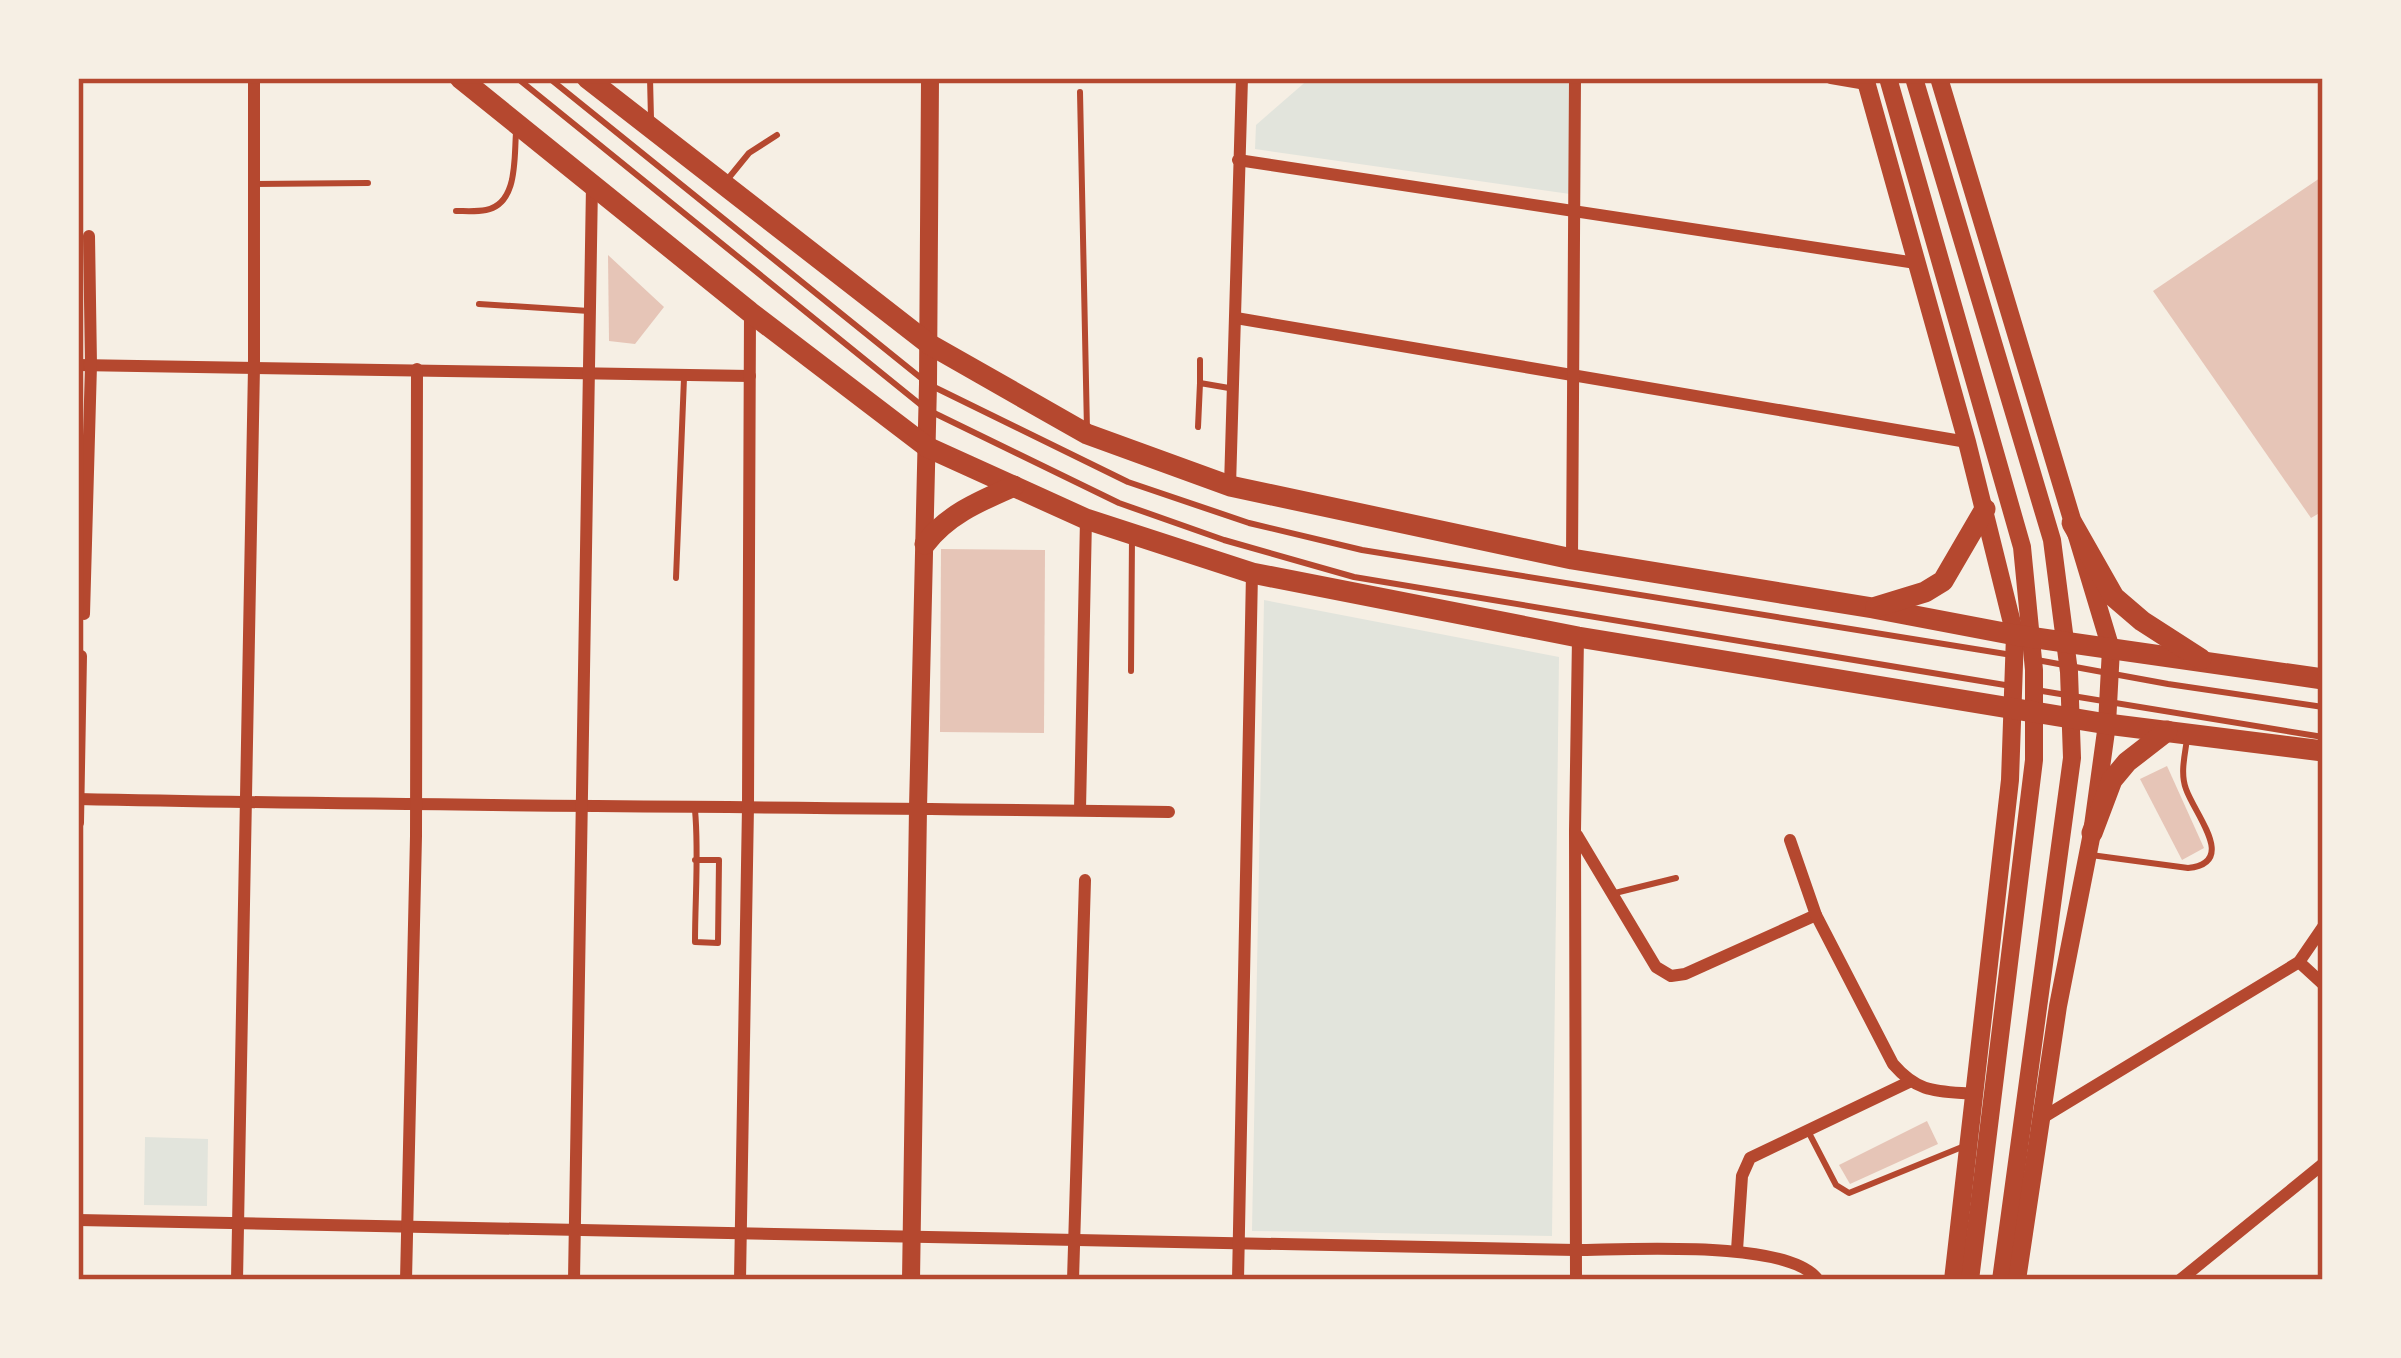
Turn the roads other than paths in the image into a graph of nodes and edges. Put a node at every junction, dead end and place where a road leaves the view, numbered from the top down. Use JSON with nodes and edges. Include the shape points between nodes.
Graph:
{"nodes":[{"id":1,"x":254,"y":78,"type":"edge"},
{"id":2,"x":460,"y":78,"type":"edge"},
{"id":3,"x":517,"y":78,"type":"edge"},
{"id":4,"x":549,"y":78,"type":"edge"},
{"id":5,"x":589,"y":78,"type":"edge"},
{"id":6,"x":650,"y":78,"type":"edge"},
{"id":7,"x":930,"y":78,"type":"edge"},
{"id":8,"x":1242,"y":78,"type":"edge"},
{"id":9,"x":1575,"y":78,"type":"edge"},
{"id":10,"x":1831,"y":78,"type":"edge"},
{"id":11,"x":1888,"y":78,"type":"edge"},
{"id":12,"x":1914,"y":78,"type":"edge"},
{"id":13,"x":1939,"y":78,"type":"edge"},
{"id":14,"x":1865,"y":81,"type":"edge"},
{"id":15,"x":1080,"y":92,"type":"dead end"},
{"id":16,"x":516,"y":123,"type":"junction"},
{"id":17,"x":652,"y":128,"type":"junction"},
{"id":18,"x":777,"y":135,"type":"dead end"},
{"id":19,"x":1238,"y":160,"type":"junction"},
{"id":20,"x":368,"y":183,"type":"dead end"},
{"id":21,"x":254,"y":184,"type":"junction"},
{"id":22,"x":592,"y":184,"type":"junction"},
{"id":23,"x":724,"y":184,"type":"junction"},
{"id":24,"x":456,"y":211,"type":"dead end"},
{"id":25,"x":1574,"y":212,"type":"junction"},
{"id":26,"x":89,"y":236,"type":"dead end"},
{"id":27,"x":1916,"y":263,"type":"junction"},
{"id":28,"x":479,"y":304,"type":"dead end"},
{"id":29,"x":590,"y":311,"type":"junction"},
{"id":30,"x":750,"y":312,"type":"junction"},
{"id":31,"x":1236,"y":318,"type":"junction"},
{"id":32,"x":929,"y":344,"type":"junction"},
{"id":33,"x":1200,"y":360,"type":"dead end"},
{"id":34,"x":85,"y":365,"type":"edge"},
{"id":35,"x":254,"y":367,"type":"junction"},
{"id":36,"x":417,"y":369,"type":"junction"},
{"id":37,"x":589,"y":375,"type":"junction"},
{"id":38,"x":684,"y":376,"type":"junction"},
{"id":39,"x":750,"y":376,"type":"junction"},
{"id":40,"x":1573,"y":377,"type":"junction"},
{"id":41,"x":1200,"y":383,"type":"junction"},
{"id":42,"x":928,"y":384,"type":"junction"},
{"id":43,"x":1233,"y":388,"type":"junction"},
{"id":44,"x":928,"y":410,"type":"junction"},
{"id":45,"x":1198,"y":427,"type":"dead end"},
{"id":46,"x":1087,"y":434,"type":"junction"},
{"id":47,"x":1967,"y":442,"type":"junction"},
{"id":48,"x":2049,"y":443,"type":"junction"},
{"id":49,"x":927,"y":447,"type":"junction"},
{"id":50,"x":1013,"y":486,"type":"junction"},
{"id":51,"x":1230,"y":486,"type":"junction"},
{"id":52,"x":1985,"y":509,"type":"junction"},
{"id":53,"x":1086,"y":519,"type":"junction"},
{"id":54,"x":2072,"y":523,"type":"junction"},
{"id":55,"x":1132,"y":534,"type":"junction"},
{"id":56,"x":925,"y":544,"type":"junction"},
{"id":57,"x":1572,"y":559,"type":"junction"},
{"id":58,"x":1252,"y":573,"type":"junction"},
{"id":59,"x":676,"y":578,"type":"dead end"},
{"id":60,"x":1873,"y":608,"type":"junction"},
{"id":61,"x":84,"y":614,"type":"dead end"},
{"id":62,"x":1578,"y":638,"type":"junction"},
{"id":63,"x":2015,"y":645,"type":"junction"},
{"id":64,"x":2111,"y":649,"type":"junction"},
{"id":65,"x":81,"y":656,"type":"edge"},
{"id":66,"x":2206,"y":663,"type":"junction"},
{"id":67,"x":1131,"y":671,"type":"dead end"},
{"id":68,"x":2110,"y":673,"type":"junction"},
{"id":69,"x":2323,"y":680,"type":"edge"},
{"id":70,"x":2013,"y":697,"type":"junction"},
{"id":71,"x":2323,"y":707,"type":"edge"},
{"id":72,"x":2108,"y":712,"type":"junction"},
{"id":73,"x":2177,"y":732,"type":"junction"},
{"id":74,"x":2323,"y":737,"type":"edge"},
{"id":75,"x":2323,"y":751,"type":"edge"},
{"id":76,"x":78,"y":799,"type":"edge"},
{"id":77,"x":246,"y":802,"type":"junction"},
{"id":78,"x":416,"y":805,"type":"junction"},
{"id":79,"x":694,"y":806,"type":"junction"},
{"id":80,"x":748,"y":806,"type":"junction"},
{"id":81,"x":582,"y":808,"type":"junction"},
{"id":82,"x":918,"y":808,"type":"junction"},
{"id":83,"x":1080,"y":810,"type":"junction"},
{"id":84,"x":1169,"y":812,"type":"dead end"},
{"id":85,"x":78,"y":823,"type":"edge"},
{"id":86,"x":1575,"y":831,"type":"junction"},
{"id":87,"x":1790,"y":840,"type":"dead end"},
{"id":88,"x":2090,"y":843,"type":"junction"},
{"id":89,"x":695,"y":860,"type":"junction"},
{"id":90,"x":1676,"y":878,"type":"dead end"},
{"id":91,"x":1085,"y":880,"type":"dead end"},
{"id":92,"x":1612,"y":894,"type":"junction"},
{"id":93,"x":1816,"y":915,"type":"junction"},
{"id":94,"x":2323,"y":926,"type":"edge"},
{"id":95,"x":2299,"y":962,"type":"junction"},
{"id":96,"x":2323,"y":984,"type":"edge"},
{"id":97,"x":1985,"y":997,"type":"junction"},
{"id":98,"x":2058,"y":1006,"type":"junction"},
{"id":99,"x":1909,"y":1082,"type":"junction"},
{"id":100,"x":1975,"y":1094,"type":"junction"},
{"id":101,"x":2041,"y":1119,"type":"junction"},
{"id":102,"x":1807,"y":1130,"type":"junction"},
{"id":103,"x":1967,"y":1145,"type":"junction"},
{"id":104,"x":2323,"y":1164,"type":"edge"},
{"id":105,"x":78,"y":1220,"type":"edge"},
{"id":106,"x":238,"y":1222,"type":"junction"},
{"id":107,"x":407,"y":1227,"type":"junction"},
{"id":108,"x":575,"y":1229,"type":"junction"},
{"id":109,"x":742,"y":1233,"type":"junction"},
{"id":110,"x":914,"y":1236,"type":"junction"},
{"id":111,"x":1074,"y":1240,"type":"junction"},
{"id":112,"x":1239,"y":1243,"type":"junction"},
{"id":113,"x":1576,"y":1250,"type":"junction"},
{"id":114,"x":1737,"y":1250,"type":"junction"},
{"id":115,"x":237,"y":1280,"type":"edge"},
{"id":116,"x":406,"y":1280,"type":"edge"},
{"id":117,"x":574,"y":1280,"type":"edge"},
{"id":118,"x":740,"y":1280,"type":"edge"},
{"id":119,"x":911,"y":1280,"type":"edge"},
{"id":120,"x":1073,"y":1280,"type":"edge"},
{"id":121,"x":1238,"y":1280,"type":"edge"},
{"id":122,"x":1576,"y":1280,"type":"edge"},
{"id":123,"x":1818,"y":1280,"type":"edge"},
{"id":124,"x":1953,"y":1280,"type":"edge"},
{"id":125,"x":1970,"y":1280,"type":"edge"},
{"id":126,"x":2002,"y":1280,"type":"edge"},
{"id":127,"x":2017,"y":1280,"type":"edge"},
{"id":128,"x":2180,"y":1280,"type":"edge"}],
"edges":[{"from":1,"to":21,"type":"street"},
{"from":2,"to":16,"type":"main road"},
{"from":3,"to":44,"type":"lane"},
{"from":4,"to":42,"type":"lane"},
{"from":5,"to":17,"type":"main road"},
{"from":6,"to":17,"type":"lane"},
{"from":7,"to":32,"type":"main road"},
{"from":8,"to":19,"type":"street"},
{"from":9,"to":25,"type":"street"},
{"from":10,"to":14,"type":"street"},
{"from":11,"to":125,"type":"main road","via":[[2022,547],[2034,670],[2034,760]]},
{"from":12,"to":126,"type":"main road","via":[[2052,540],[2069,672],[2072,758]]},
{"from":13,"to":48,"type":"main road"},
{"from":14,"to":27,"type":"main road"},
{"from":15,"to":46,"type":"lane"},
{"from":16,"to":22,"type":"main road"},
{"from":16,"to":24,"type":"lane","via":[[503,203]]},
{"from":17,"to":23,"type":"main road"},
{"from":18,"to":23,"type":"lane"},
{"from":19,"to":25,"type":"street"},
{"from":19,"to":31,"type":"street"},
{"from":20,"to":21,"type":"lane"},
{"from":21,"to":35,"type":"street"},
{"from":22,"to":29,"type":"street"},
{"from":22,"to":30,"type":"main road"},
{"from":23,"to":32,"type":"main road"},
{"from":25,"to":27,"type":"street"},
{"from":25,"to":40,"type":"street"},
{"from":26,"to":34,"type":"street"},
{"from":27,"to":47,"type":"main road"},
{"from":28,"to":29,"type":"lane"},
{"from":29,"to":37,"type":"street"},
{"from":30,"to":39,"type":"street"},
{"from":30,"to":49,"type":"main road"},
{"from":31,"to":40,"type":"street"},
{"from":31,"to":43,"type":"street"},
{"from":32,"to":42,"type":"main road"},
{"from":32,"to":46,"type":"main road"},
{"from":33,"to":41,"type":"lane"},
{"from":34,"to":35,"type":"street"},
{"from":34,"to":61,"type":"street"},
{"from":35,"to":36,"type":"street"},
{"from":35,"to":77,"type":"street"},
{"from":36,"to":37,"type":"street"},
{"from":36,"to":78,"type":"street"},
{"from":37,"to":38,"type":"street"},
{"from":37,"to":81,"type":"street"},
{"from":38,"to":39,"type":"street"},
{"from":38,"to":59,"type":"lane"},
{"from":39,"to":80,"type":"street"},
{"from":40,"to":47,"type":"street"},
{"from":40,"to":57,"type":"street"},
{"from":41,"to":43,"type":"lane"},
{"from":41,"to":45,"type":"lane"},
{"from":42,"to":44,"type":"main road"},
{"from":42,"to":63,"type":"lane","via":[[1128,482],[1305,538]]},
{"from":43,"to":51,"type":"street"},
{"from":44,"to":49,"type":"main road"},
{"from":44,"to":70,"type":"lane","via":[[1119,503],[1354,578]]},
{"from":46,"to":51,"type":"main road"},
{"from":47,"to":48,"type":"main road"},
{"from":47,"to":52,"type":"main road"},
{"from":48,"to":54,"type":"main road"},
{"from":49,"to":50,"type":"main road"},
{"from":49,"to":56,"type":"main road"},
{"from":50,"to":53,"type":"main road"},
{"from":50,"to":56,"type":"main road","via":[[966,507]]},
{"from":51,"to":57,"type":"main road"},
{"from":52,"to":60,"type":"main road","via":[[1943,581]]},
{"from":52,"to":63,"type":"main road"},
{"from":53,"to":55,"type":"main road"},
{"from":53,"to":83,"type":"street"},
{"from":54,"to":64,"type":"main road"},
{"from":54,"to":66,"type":"main road","via":[[2114,597]]},
{"from":55,"to":58,"type":"main road"},
{"from":55,"to":67,"type":"lane"},
{"from":56,"to":82,"type":"main road"},
{"from":57,"to":60,"type":"main road"},
{"from":58,"to":62,"type":"main road"},
{"from":58,"to":112,"type":"street"},
{"from":60,"to":63,"type":"main road"},
{"from":62,"to":70,"type":"main road"},
{"from":62,"to":86,"type":"street"},
{"from":63,"to":64,"type":"main road"},
{"from":63,"to":68,"type":"lane"},
{"from":63,"to":70,"type":"main road"},
{"from":64,"to":66,"type":"main road"},
{"from":64,"to":68,"type":"main road"},
{"from":65,"to":76,"type":"street"},
{"from":66,"to":69,"type":"main road"},
{"from":68,"to":71,"type":"lane"},
{"from":68,"to":72,"type":"main road"},
{"from":70,"to":72,"type":"main road"},
{"from":70,"to":97,"type":"main road"},
{"from":72,"to":73,"type":"main road"},
{"from":72,"to":74,"type":"lane"},
{"from":72,"to":88,"type":"main road"},
{"from":73,"to":75,"type":"main road"},
{"from":73,"to":88,"type":"main road","via":[[2112,780]]},
{"from":73,"to":88,"type":"lane","via":[[2210,860],[2188,868]]},
{"from":76,"to":77,"type":"street"},
{"from":76,"to":85,"type":"street"},
{"from":77,"to":78,"type":"street"},
{"from":77,"to":106,"type":"street"},
{"from":78,"to":81,"type":"street"},
{"from":78,"to":107,"type":"street"},
{"from":79,"to":80,"type":"street"},
{"from":79,"to":81,"type":"street"},
{"from":79,"to":89,"type":"lane"},
{"from":80,"to":82,"type":"street"},
{"from":80,"to":109,"type":"street"},
{"from":81,"to":108,"type":"street"},
{"from":82,"to":83,"type":"street"},
{"from":82,"to":110,"type":"main road"},
{"from":83,"to":84,"type":"street"},
{"from":86,"to":92,"type":"street"},
{"from":86,"to":113,"type":"street"},
{"from":87,"to":93,"type":"street"},
{"from":88,"to":98,"type":"main road"},
{"from":89,"to":89,"type":"lane","via":[[695,942],[718,943],[719,860]]},
{"from":90,"to":92,"type":"lane"},
{"from":91,"to":111,"type":"street"},
{"from":92,"to":93,"type":"street","via":[[1656,967],[1670,976]]},
{"from":93,"to":99,"type":"street"},
{"from":94,"to":95,"type":"street"},
{"from":95,"to":96,"type":"street"},
{"from":95,"to":101,"type":"street"},
{"from":97,"to":98,"type":"main road"},
{"from":97,"to":100,"type":"main road"},
{"from":98,"to":101,"type":"main road"},
{"from":99,"to":100,"type":"street"},
{"from":99,"to":102,"type":"street"},
{"from":100,"to":103,"type":"main road"},
{"from":101,"to":127,"type":"main road"},
{"from":102,"to":103,"type":"lane","via":[[1836,1185],[1849,1193]]},
{"from":102,"to":114,"type":"street","via":[[1745,1166]]},
{"from":103,"to":124,"type":"main road"},
{"from":104,"to":128,"type":"street"},
{"from":105,"to":106,"type":"street"},
{"from":106,"to":107,"type":"street"},
{"from":106,"to":115,"type":"street"},
{"from":107,"to":108,"type":"street"},
{"from":107,"to":116,"type":"street"},
{"from":108,"to":109,"type":"street"},
{"from":108,"to":117,"type":"street"},
{"from":109,"to":110,"type":"street"},
{"from":109,"to":118,"type":"street"},
{"from":110,"to":111,"type":"street"},
{"from":110,"to":119,"type":"main road"},
{"from":111,"to":112,"type":"street"},
{"from":111,"to":120,"type":"street"},
{"from":112,"to":113,"type":"street"},
{"from":112,"to":121,"type":"street"},
{"from":113,"to":114,"type":"street"},
{"from":113,"to":122,"type":"street"},
{"from":114,"to":123,"type":"street","via":[[1802,1265]]}]}
